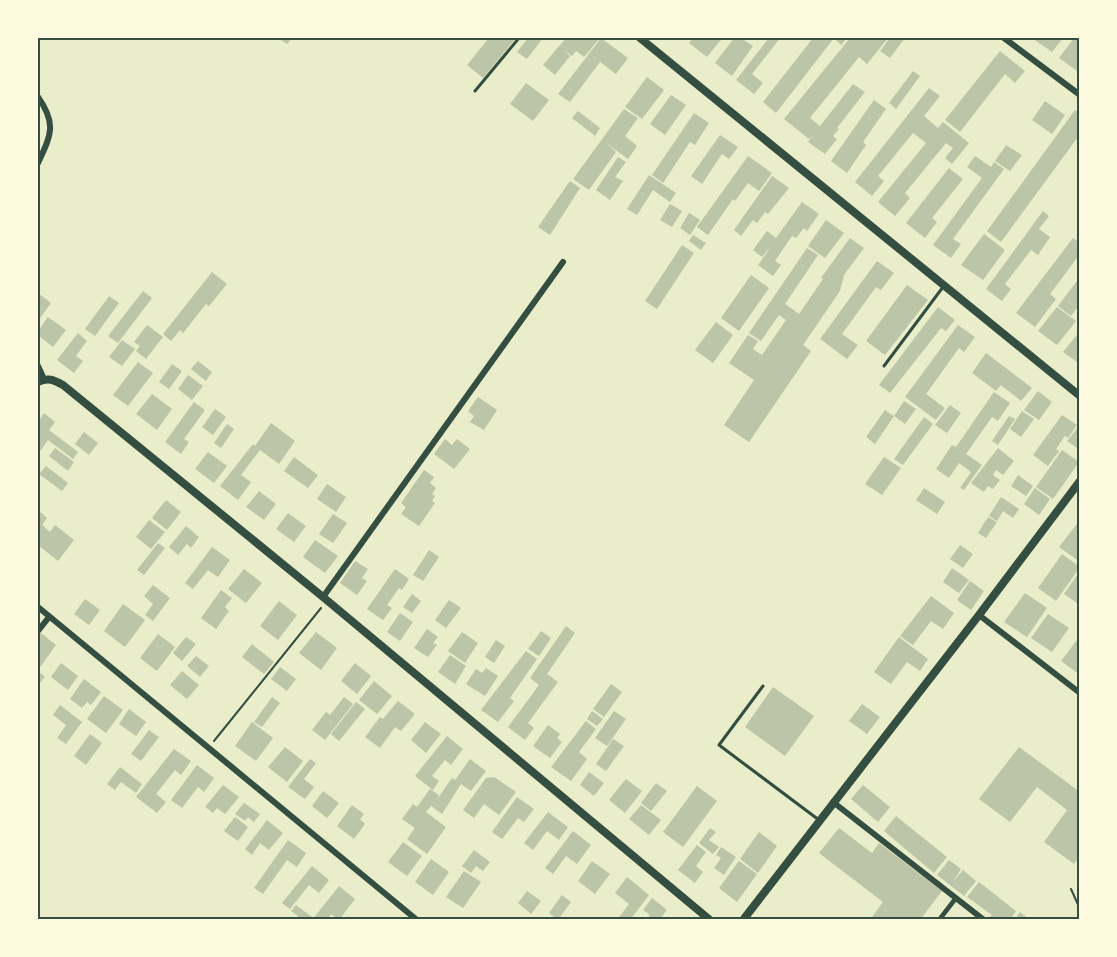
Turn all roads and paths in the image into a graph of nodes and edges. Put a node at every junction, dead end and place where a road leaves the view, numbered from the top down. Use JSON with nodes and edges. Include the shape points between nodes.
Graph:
{"nodes":[{"id":1,"x":519,"y":38,"type":"edge"},
{"id":2,"x":640,"y":38,"type":"edge"},
{"id":3,"x":1004,"y":38,"type":"edge"},
{"id":4,"x":475,"y":91,"type":"dead end"},
{"id":5,"x":1080,"y":95,"type":"edge"},
{"id":6,"x":38,"y":97,"type":"edge"},
{"id":7,"x":38,"y":163,"type":"edge"},
{"id":8,"x":563,"y":262,"type":"dead end"},
{"id":9,"x":944,"y":285,"type":"junction"},
{"id":10,"x":38,"y":366,"type":"edge"},
{"id":11,"x":884,"y":366,"type":"dead end"},
{"id":12,"x":41,"y":380,"type":"edge"},
{"id":13,"x":1080,"y":396,"type":"edge"},
{"id":14,"x":1080,"y":481,"type":"edge"},
{"id":15,"x":325,"y":599,"type":"junction"},
{"id":16,"x":38,"y":607,"type":"edge"},
{"id":17,"x":979,"y":615,"type":"junction"},
{"id":18,"x":49,"y":617,"type":"junction"},
{"id":19,"x":38,"y":631,"type":"edge"},
{"id":20,"x":763,"y":686,"type":"dead end"},
{"id":21,"x":1080,"y":693,"type":"edge"},
{"id":22,"x":208,"y":749,"type":"junction"},
{"id":23,"x":833,"y":802,"type":"junction"},
{"id":24,"x":819,"y":820,"type":"junction"},
{"id":25,"x":1071,"y":889,"type":"dead end"},
{"id":26,"x":956,"y":898,"type":"junction"},
{"id":27,"x":1080,"y":909,"type":"edge"},
{"id":28,"x":417,"y":920,"type":"edge"},
{"id":29,"x":710,"y":920,"type":"edge"},
{"id":30,"x":743,"y":920,"type":"edge"},
{"id":31,"x":939,"y":920,"type":"edge"},
{"id":32,"x":984,"y":920,"type":"edge"}],
"edges":[{"from":1,"to":4,"type":"lane"},
{"from":2,"to":9,"type":"main road"},
{"from":3,"to":5,"type":"street"},
{"from":6,"to":7,"type":"street","via":[[52,124]]},
{"from":8,"to":15,"type":"street"},
{"from":9,"to":11,"type":"lane"},
{"from":9,"to":13,"type":"main road"},
{"from":10,"to":12,"type":"street"},
{"from":12,"to":15,"type":"street","via":[[52,379],[63,385]]},
{"from":14,"to":17,"type":"street"},
{"from":15,"to":22,"type":"path"},
{"from":15,"to":29,"type":"street"},
{"from":16,"to":18,"type":"street"},
{"from":17,"to":21,"type":"street"},
{"from":17,"to":23,"type":"street"},
{"from":18,"to":19,"type":"street"},
{"from":18,"to":22,"type":"street"},
{"from":20,"to":24,"type":"lane","via":[[718,745]]},
{"from":22,"to":28,"type":"street"},
{"from":23,"to":24,"type":"street"},
{"from":23,"to":26,"type":"street"},
{"from":24,"to":30,"type":"street"},
{"from":25,"to":27,"type":"path"},
{"from":26,"to":31,"type":"street"},
{"from":26,"to":32,"type":"street"}]}
